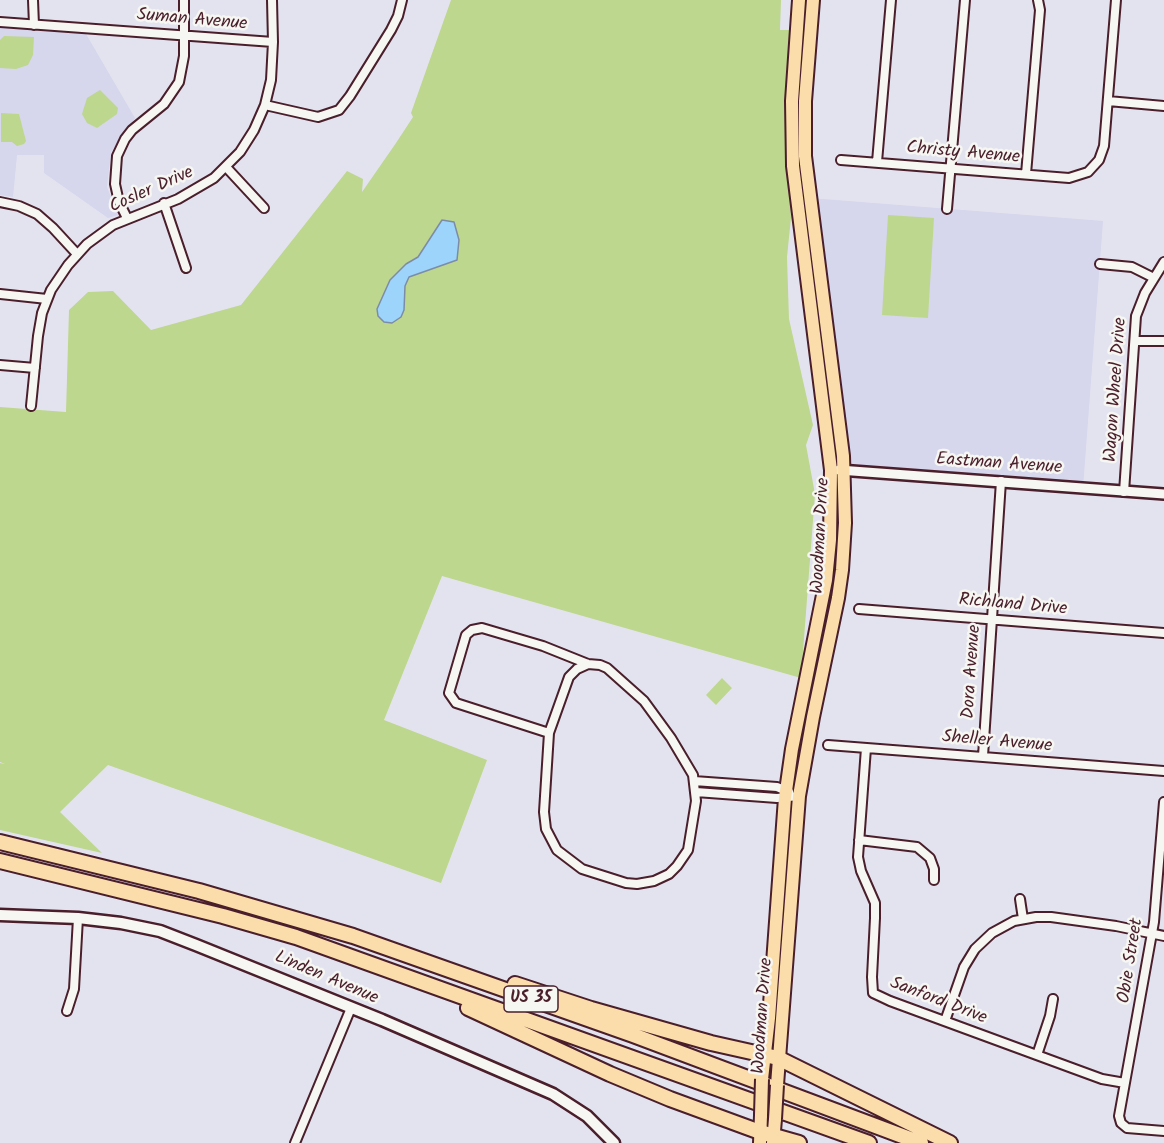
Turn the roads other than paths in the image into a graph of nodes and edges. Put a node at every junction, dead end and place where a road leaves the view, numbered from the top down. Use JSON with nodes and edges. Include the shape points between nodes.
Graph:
{"nodes":[{"id":1,"x":33,"y":0,"type":"edge"},
{"id":2,"x":184,"y":0,"type":"edge"},
{"id":3,"x":272,"y":0,"type":"edge"},
{"id":4,"x":402,"y":0,"type":"edge"},
{"id":5,"x":799,"y":0,"type":"edge"},
{"id":6,"x":813,"y":0,"type":"edge"},
{"id":7,"x":891,"y":0,"type":"edge"},
{"id":8,"x":965,"y":0,"type":"edge"},
{"id":9,"x":1038,"y":0,"type":"edge"},
{"id":10,"x":1116,"y":0,"type":"edge"},
{"id":11,"x":0,"y":22,"type":"edge"},
{"id":12,"x":34,"y":25,"type":"junction"},
{"id":13,"x":185,"y":36,"type":"junction"},
{"id":14,"x":273,"y":42,"type":"junction"},
{"id":15,"x":1108,"y":101,"type":"junction"},
{"id":16,"x":265,"y":105,"type":"junction"},
{"id":17,"x":1164,"y":106,"type":"edge"},
{"id":18,"x":841,"y":159,"type":"dead end"},
{"id":19,"x":877,"y":162,"type":"junction"},
{"id":20,"x":226,"y":167,"type":"junction"},
{"id":21,"x":951,"y":168,"type":"junction"},
{"id":22,"x":1026,"y":174,"type":"junction"},
{"id":23,"x":0,"y":202,"type":"edge"},
{"id":24,"x":164,"y":203,"type":"junction"},
{"id":25,"x":264,"y":208,"type":"dead end"},
{"id":26,"x":947,"y":209,"type":"dead end"},
{"id":27,"x":127,"y":218,"type":"junction"},
{"id":28,"x":76,"y":255,"type":"junction"},
{"id":29,"x":1164,"y":262,"type":"edge"},
{"id":30,"x":1100,"y":264,"type":"dead end"},
{"id":31,"x":186,"y":268,"type":"dead end"},
{"id":32,"x":1154,"y":278,"type":"junction"},
{"id":33,"x":0,"y":294,"type":"edge"},
{"id":34,"x":47,"y":299,"type":"junction"},
{"id":35,"x":1164,"y":340,"type":"edge"},
{"id":36,"x":1135,"y":341,"type":"junction"},
{"id":37,"x":0,"y":365,"type":"edge"},
{"id":38,"x":35,"y":368,"type":"junction"},
{"id":39,"x":31,"y":406,"type":"dead end"},
{"id":40,"x":831,"y":470,"type":"junction"},
{"id":41,"x":844,"y":470,"type":"junction"},
{"id":42,"x":1001,"y":481,"type":"junction"},
{"id":43,"x":1124,"y":492,"type":"junction"},
{"id":44,"x":1164,"y":494,"type":"edge"},
{"id":45,"x":859,"y":609,"type":"dead end"},
{"id":46,"x":991,"y":619,"type":"junction"},
{"id":47,"x":1164,"y":633,"type":"edge"},
{"id":48,"x":588,"y":664,"type":"junction"},
{"id":49,"x":549,"y":733,"type":"junction"},
{"id":50,"x":828,"y":745,"type":"dead end"},
{"id":51,"x":866,"y":748,"type":"junction"},
{"id":52,"x":983,"y":756,"type":"junction"},
{"id":53,"x":1164,"y":771,"type":"edge"},
{"id":54,"x":694,"y":781,"type":"junction"},
{"id":55,"x":696,"y":792,"type":"junction"},
{"id":56,"x":785,"y":794,"type":"junction"},
{"id":57,"x":799,"y":796,"type":"junction"},
{"id":58,"x":1164,"y":802,"type":"edge"},
{"id":59,"x":859,"y":840,"type":"junction"},
{"id":60,"x":0,"y":842,"type":"edge"},
{"id":61,"x":0,"y":861,"type":"edge"},
{"id":62,"x":934,"y":880,"type":"dead end"},
{"id":63,"x":1020,"y":899,"type":"dead end"},
{"id":64,"x":0,"y":915,"type":"edge"},
{"id":65,"x":78,"y":918,"type":"junction"},
{"id":66,"x":1023,"y":918,"type":"junction"},
{"id":67,"x":1152,"y":934,"type":"junction"},
{"id":68,"x":353,"y":936,"type":"junction"},
{"id":69,"x":1164,"y":936,"type":"edge"},
{"id":70,"x":404,"y":976,"type":"junction"},
{"id":71,"x":1053,"y":999,"type":"dead end"},
{"id":72,"x":351,"y":1008,"type":"junction"},
{"id":73,"x":67,"y":1011,"type":"dead end"},
{"id":74,"x":775,"y":1019,"type":"junction"},
{"id":75,"x":945,"y":1021,"type":"junction"},
{"id":76,"x":1037,"y":1055,"type":"junction"},
{"id":77,"x":772,"y":1057,"type":"junction"},
{"id":78,"x":1125,"y":1083,"type":"junction"},
{"id":79,"x":1164,"y":1131,"type":"edge"},
{"id":80,"x":767,"y":1138,"type":"edge"},
{"id":81,"x":295,"y":1143,"type":"edge"},
{"id":82,"x":614,"y":1143,"type":"edge"},
{"id":83,"x":799,"y":1143,"type":"edge"},
{"id":84,"x":869,"y":1143,"type":"edge"},
{"id":85,"x":921,"y":1143,"type":"edge"},
{"id":86,"x":950,"y":1143,"type":"edge"}],
"edges":[{"from":1,"to":12,"type":"street"},
{"from":2,"to":13,"type":"street"},
{"from":3,"to":14,"type":"street","name":"Cosler Drive"},
{"from":4,"to":16,"type":"street","via":[[391,30],[339,110],[318,117]]},
{"from":5,"to":40,"type":"main road","name":"Woodman Drive","via":[[792,101],[793,166]]},
{"from":6,"to":41,"type":"main road","name":"Woodman Drive","via":[[805,156]]},
{"from":7,"to":19,"type":"street"},
{"from":8,"to":21,"type":"street"},
{"from":9,"to":22,"type":"street"},
{"from":10,"to":15,"type":"street"},
{"from":11,"to":12,"type":"street","name":"Suman Avenue"},
{"from":12,"to":13,"type":"street","name":"Suman Avenue"},
{"from":13,"to":14,"type":"street","name":"Suman Avenue"},
{"from":13,"to":27,"type":"street","via":[[182,72],[175,90],[124,139],[117,156],[115,184]]},
{"from":14,"to":16,"type":"street","name":"Cosler Drive"},
{"from":15,"to":17,"type":"street"},
{"from":15,"to":22,"type":"street","name":"Christy Avenue","via":[[1102,153],[1095,165],[1082,175],[1069,178]]},
{"from":16,"to":20,"type":"street","name":"Cosler Drive","via":[[251,136]]},
{"from":18,"to":19,"type":"street","name":"Christy Avenue"},
{"from":19,"to":21,"type":"street","name":"Christy Avenue"},
{"from":20,"to":24,"type":"street","name":"Cosler Drive","via":[[198,189]]},
{"from":20,"to":25,"type":"street"},
{"from":21,"to":22,"type":"street","name":"Christy Avenue"},
{"from":21,"to":26,"type":"street"},
{"from":23,"to":28,"type":"street","via":[[37,214]]},
{"from":24,"to":27,"type":"street","name":"Cosler Drive"},
{"from":24,"to":31,"type":"street"},
{"from":27,"to":28,"type":"street","name":"Cosler Drive","via":[[101,232]]},
{"from":28,"to":34,"type":"street","name":"Cosler Drive"},
{"from":29,"to":32,"type":"street","name":"Wagon Wheel Drive"},
{"from":30,"to":32,"type":"street","via":[[1132,267]]},
{"from":32,"to":36,"type":"street","name":"Wagon Wheel Drive","via":[[1139,305]]},
{"from":33,"to":34,"type":"street"},
{"from":34,"to":38,"type":"street","name":"Cosler Drive","via":[[39,325]]},
{"from":35,"to":36,"type":"street"},
{"from":36,"to":43,"type":"street","name":"Wagon Wheel Drive"},
{"from":37,"to":38,"type":"street"},
{"from":38,"to":39,"type":"street","name":"Cosler Drive"},
{"from":40,"to":41,"type":"street","name":"Eastman Avenue"},
{"from":40,"to":56,"type":"main road","name":"Woodman Drive","via":[[826,580]]},
{"from":41,"to":42,"type":"street","name":"Eastman Avenue"},
{"from":41,"to":57,"type":"main road","name":"Woodman Drive","via":[[842,570]]},
{"from":42,"to":43,"type":"street","name":"Eastman Avenue"},
{"from":42,"to":46,"type":"street","name":"Dora Avenue"},
{"from":43,"to":44,"type":"street","name":"Eastman Avenue"},
{"from":45,"to":46,"type":"street","name":"Richland Drive"},
{"from":46,"to":47,"type":"street","name":"Richland Drive"},
{"from":46,"to":52,"type":"street","name":"Dora Avenue"},
{"from":48,"to":49,"type":"street","via":[[569,677]]},
{"from":48,"to":49,"type":"street","via":[[482,628],[466,635],[449,693],[456,703]]},
{"from":48,"to":54,"type":"street","via":[[607,668],[644,701],[671,738]]},
{"from":49,"to":55,"type":"street","via":[[546,829],[557,850],[592,874],[637,884],[669,874],[688,850]]},
{"from":50,"to":51,"type":"street","name":"Sheller Avenue"},
{"from":51,"to":52,"type":"street","name":"Sheller Avenue"},
{"from":51,"to":59,"type":"street","name":"Sanford Drive"},
{"from":52,"to":53,"type":"street","name":"Sheller Avenue"},
{"from":54,"to":55,"type":"street"},
{"from":54,"to":56,"type":"street","via":[[777,787]]},
{"from":55,"to":56,"type":"street"},
{"from":56,"to":57,"type":"street"},
{"from":56,"to":74,"type":"main road","name":"Woodman Drive"},
{"from":57,"to":74,"type":"main road","name":"Woodman Drive"},
{"from":58,"to":67,"type":"street","name":"Obie Street"},
{"from":59,"to":62,"type":"street","via":[[917,847],[930,858]]},
{"from":59,"to":75,"type":"street","name":"Sanford Drive","via":[[859,864],[876,912],[873,993]]},
{"from":60,"to":68,"type":"highway","number":"US 35","via":[[221,897]]},
{"from":61,"to":70,"type":"highway","number":"US 35","via":[[224,916]]},
{"from":63,"to":66,"type":"street"},
{"from":64,"to":65,"type":"main road","name":"Linden Avenue"},
{"from":65,"to":72,"type":"main road","name":"Linden Avenue","via":[[160,931]]},
{"from":65,"to":73,"type":"street","via":[[75,989]]},
{"from":66,"to":67,"type":"street","via":[[1051,917]]},
{"from":66,"to":75,"type":"street","via":[[1001,927],[975,950],[964,967]]},
{"from":67,"to":69,"type":"street"},
{"from":67,"to":78,"type":"street","name":"Obie Street"},
{"from":68,"to":77,"type":"highway","via":[[591,1009]]},
{"from":68,"to":85,"type":"highway","number":"US 35"},
{"from":70,"to":80,"type":"highway","via":[[610,1074]]},
{"from":70,"to":84,"type":"highway","number":"US 35"},
{"from":71,"to":76,"type":"street"},
{"from":72,"to":81,"type":"street"},
{"from":72,"to":82,"type":"main road","name":"Linden Avenue","via":[[553,1094],[587,1116]]},
{"from":74,"to":77,"type":"main road","name":"Woodman Drive"},
{"from":75,"to":76,"type":"street","name":"Sanford Drive"},
{"from":76,"to":78,"type":"street","name":"Sanford Drive","via":[[1102,1079]]},
{"from":77,"to":80,"type":"main road","name":"Woodman Drive","bridge":true,"via":[[777,1085],[775,1119]]},
{"from":77,"to":80,"type":"main road","name":"Woodman Drive","bridge":true,"via":[[762,1079],[761,1114]]},
{"from":77,"to":86,"type":"highway"},
{"from":78,"to":79,"type":"street","name":"Obie Street","via":[[1120,1123],[1127,1128]]},
{"from":80,"to":83,"type":"highway"}]}
